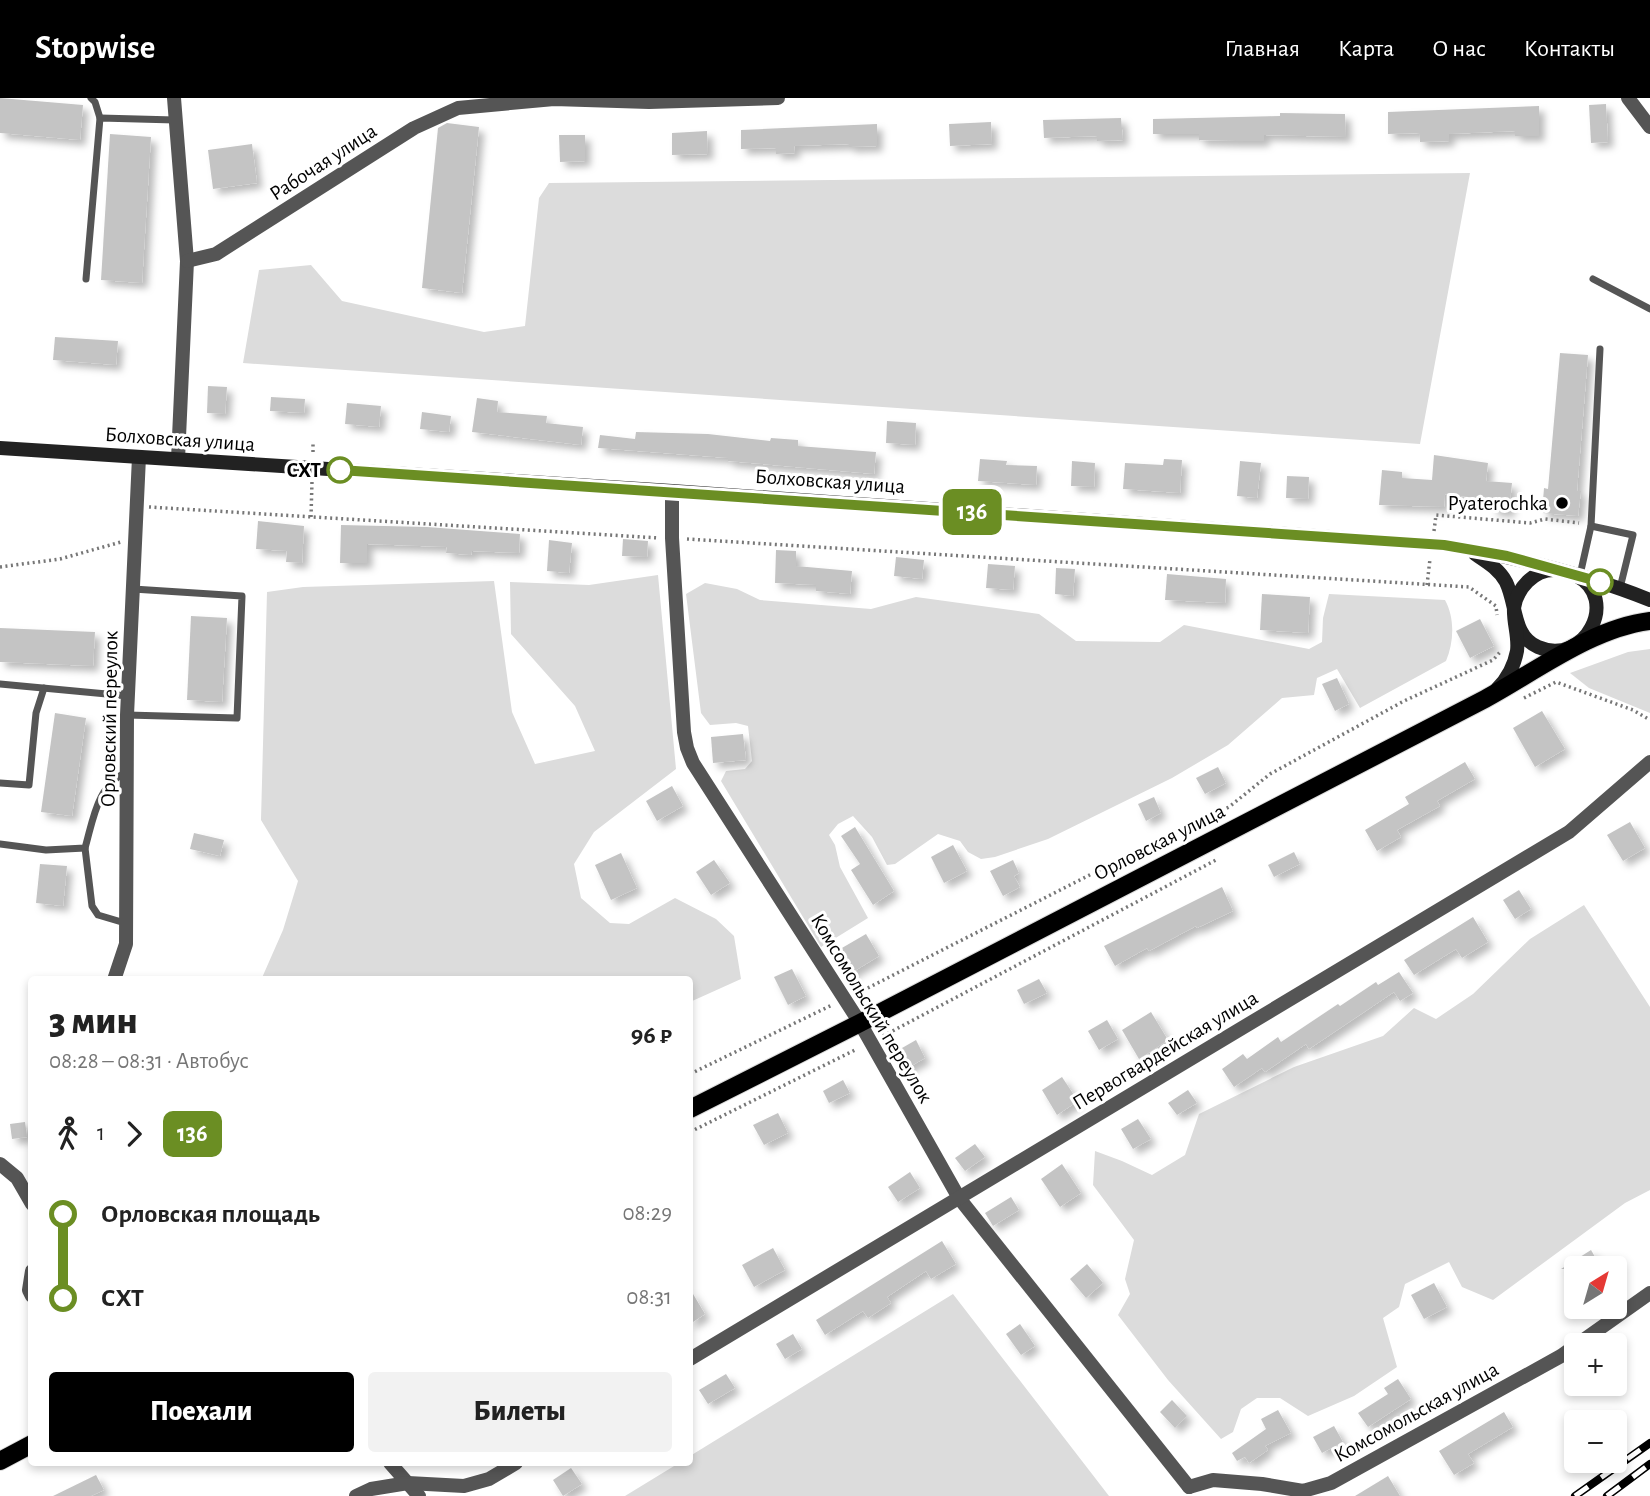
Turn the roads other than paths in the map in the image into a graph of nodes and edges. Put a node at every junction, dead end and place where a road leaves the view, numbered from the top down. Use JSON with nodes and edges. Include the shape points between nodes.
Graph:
{"nodes":[{"id":1,"x":91,"y":98,"type":"edge"},
{"id":2,"x":174,"y":98,"type":"edge"},
{"id":3,"x":554,"y":98,"type":"edge"},
{"id":4,"x":778,"y":98,"type":"edge"},
{"id":5,"x":1628,"y":98,"type":"edge"},
{"id":6,"x":100,"y":118,"type":"junction"},
{"id":7,"x":176,"y":120,"type":"junction"},
{"id":8,"x":1650,"y":127,"type":"edge"},
{"id":9,"x":187,"y":261,"type":"junction"},
{"id":10,"x":86,"y":279,"type":"dead end"},
{"id":11,"x":1593,"y":279,"type":"dead end"},
{"id":12,"x":1650,"y":309,"type":"edge"},
{"id":13,"x":1600,"y":349,"type":"dead end"},
{"id":14,"x":0,"y":448,"type":"edge"},
{"id":15,"x":139,"y":457,"type":"junction"},
{"id":16,"x":178,"y":460,"type":"junction"},
{"id":17,"x":672,"y":491,"type":"junction"},
{"id":18,"x":1591,"y":526,"type":"junction"},
{"id":19,"x":1444,"y":545,"type":"junction"},
{"id":20,"x":1573,"y":573,"type":"junction"},
{"id":21,"x":1620,"y":588,"type":"junction"},
{"id":22,"x":133,"y":589,"type":"junction"},
{"id":23,"x":1650,"y":600,"type":"edge"},
{"id":24,"x":1514,"y":608,"type":"junction"},
{"id":25,"x":1650,"y":621,"type":"edge"},
{"id":26,"x":1573,"y":648,"type":"junction"},
{"id":27,"x":0,"y":684,"type":"edge"},
{"id":28,"x":44,"y":688,"type":"junction"},
{"id":29,"x":1491,"y":695,"type":"junction"},
{"id":30,"x":128,"y":696,"type":"junction"},
{"id":31,"x":127,"y":715,"type":"junction"},
{"id":32,"x":1650,"y":762,"type":"edge"},
{"id":33,"x":128,"y":772,"type":"junction"},
{"id":34,"x":0,"y":783,"type":"edge"},
{"id":35,"x":0,"y":844,"type":"edge"},
{"id":36,"x":85,"y":848,"type":"junction"},
{"id":37,"x":126,"y":923,"type":"junction"},
{"id":38,"x":115,"y":976,"type":"edge"},
{"id":39,"x":860,"y":1023,"type":"junction"},
{"id":40,"x":693,"y":1107,"type":"edge"},
{"id":41,"x":0,"y":1164,"type":"edge"},
{"id":42,"x":28,"y":1196,"type":"edge"},
{"id":43,"x":959,"y":1198,"type":"junction"},
{"id":44,"x":1650,"y":1293,"type":"edge"},
{"id":45,"x":693,"y":1357,"type":"edge"},
{"id":46,"x":28,"y":1446,"type":"edge"},
{"id":47,"x":0,"y":1461,"type":"edge"},
{"id":48,"x":393,"y":1466,"type":"edge"},
{"id":49,"x":511,"y":1466,"type":"edge"},
{"id":50,"x":408,"y":1483,"type":"junction"},
{"id":51,"x":1189,"y":1492,"type":"edge"},
{"id":52,"x":356,"y":1496,"type":"edge"},
{"id":53,"x":419,"y":1496,"type":"edge"}],
"edges":[{"from":1,"to":6,"type":"lane"},
{"from":2,"to":7,"type":"street"},
{"from":3,"to":4,"type":"street","name":"Рабочая улица","via":[[649,102]]},
{"from":3,"to":9,"type":"street","name":"Рабочая улица","via":[[458,108],[414,128],[226,249]]},
{"from":5,"to":8,"type":"street"},
{"from":6,"to":7,"type":"lane"},
{"from":6,"to":10,"type":"lane"},
{"from":7,"to":9,"type":"street"},
{"from":9,"to":16,"type":"street"},
{"from":11,"to":12,"type":"lane"},
{"from":13,"to":18,"type":"lane"},
{"from":14,"to":15,"type":"main road","name":"Болховская улица"},
{"from":15,"to":16,"type":"main road","name":"Болховская улица"},
{"from":15,"to":22,"type":"street","name":"Орловский переулок"},
{"from":16,"to":17,"type":"main road","name":"Болховская улица"},
{"from":17,"to":19,"type":"main road","name":"Болховская улица"},
{"from":17,"to":39,"type":"street","name":"Комсомольский переулок","via":[[671,538],[687,748]]},
{"from":18,"to":20,"type":"lane"},
{"from":18,"to":21,"type":"lane","via":[[1633,535]]},
{"from":19,"to":20,"type":"main road","name":"Болховская улица"},
{"from":19,"to":24,"type":"main road","via":[[1474,553],[1490,564],[1507,584]]},
{"from":20,"to":21,"type":"main road","name":"Болховская улица"},
{"from":20,"to":24,"type":"main road","via":[[1546,570],[1532,576],[1519,591]]},
{"from":20,"to":26,"type":"main road","via":[[1590,588],[1597,606],[1587,637]]},
{"from":21,"to":23,"type":"main road","name":"Болховская улица"},
{"from":22,"to":30,"type":"street","name":"Орловский переулок"},
{"from":22,"to":31,"type":"lane","via":[[242,597],[237,718]]},
{"from":24,"to":26,"type":"main road","via":[[1518,626],[1537,647]]},
{"from":24,"to":29,"type":"main road","via":[[1518,648],[1510,674]]},
{"from":25,"to":26,"type":"main road","name":"Орловская улица"},
{"from":26,"to":29,"type":"main road","name":"Орловская улица"},
{"from":27,"to":28,"type":"lane"},
{"from":28,"to":30,"type":"lane"},
{"from":28,"to":34,"type":"lane","via":[[36,712],[29,785]]},
{"from":29,"to":39,"type":"main road","name":"Орловская улица"},
{"from":30,"to":31,"type":"street","name":"Орловский переулок"},
{"from":31,"to":33,"type":"street","name":"Орловский переулок"},
{"from":32,"to":43,"type":"street","name":"Первогвардейская улица","via":[[1569,832]]},
{"from":33,"to":36,"type":"lane","via":[[118,776],[100,797]]},
{"from":33,"to":37,"type":"street","name":"Орловский переулок"},
{"from":35,"to":36,"type":"lane","via":[[47,850]]},
{"from":36,"to":37,"type":"lane","via":[[92,906],[98,915]]},
{"from":37,"to":38,"type":"street","name":"Орловский переулок","via":[[126,944]]},
{"from":39,"to":40,"type":"main road","name":"Орловская улица"},
{"from":39,"to":43,"type":"street","name":"Комсомольский переулок"},
{"from":41,"to":42,"type":"street","via":[[17,1178]]},
{"from":43,"to":45,"type":"street","name":"Первогвардейская улица"},
{"from":43,"to":51,"type":"street","name":"Комсомольский переулок"},
{"from":44,"to":51,"type":"street","name":"Комсомольская улица","via":[[1561,1356],[1331,1483],[1303,1491],[1213,1480]]},
{"from":46,"to":47,"type":"main road"},
{"from":48,"to":50,"type":"street"},
{"from":49,"to":50,"type":"street","via":[[464,1486]]},
{"from":50,"to":52,"type":"street"},
{"from":50,"to":53,"type":"street"}]}
